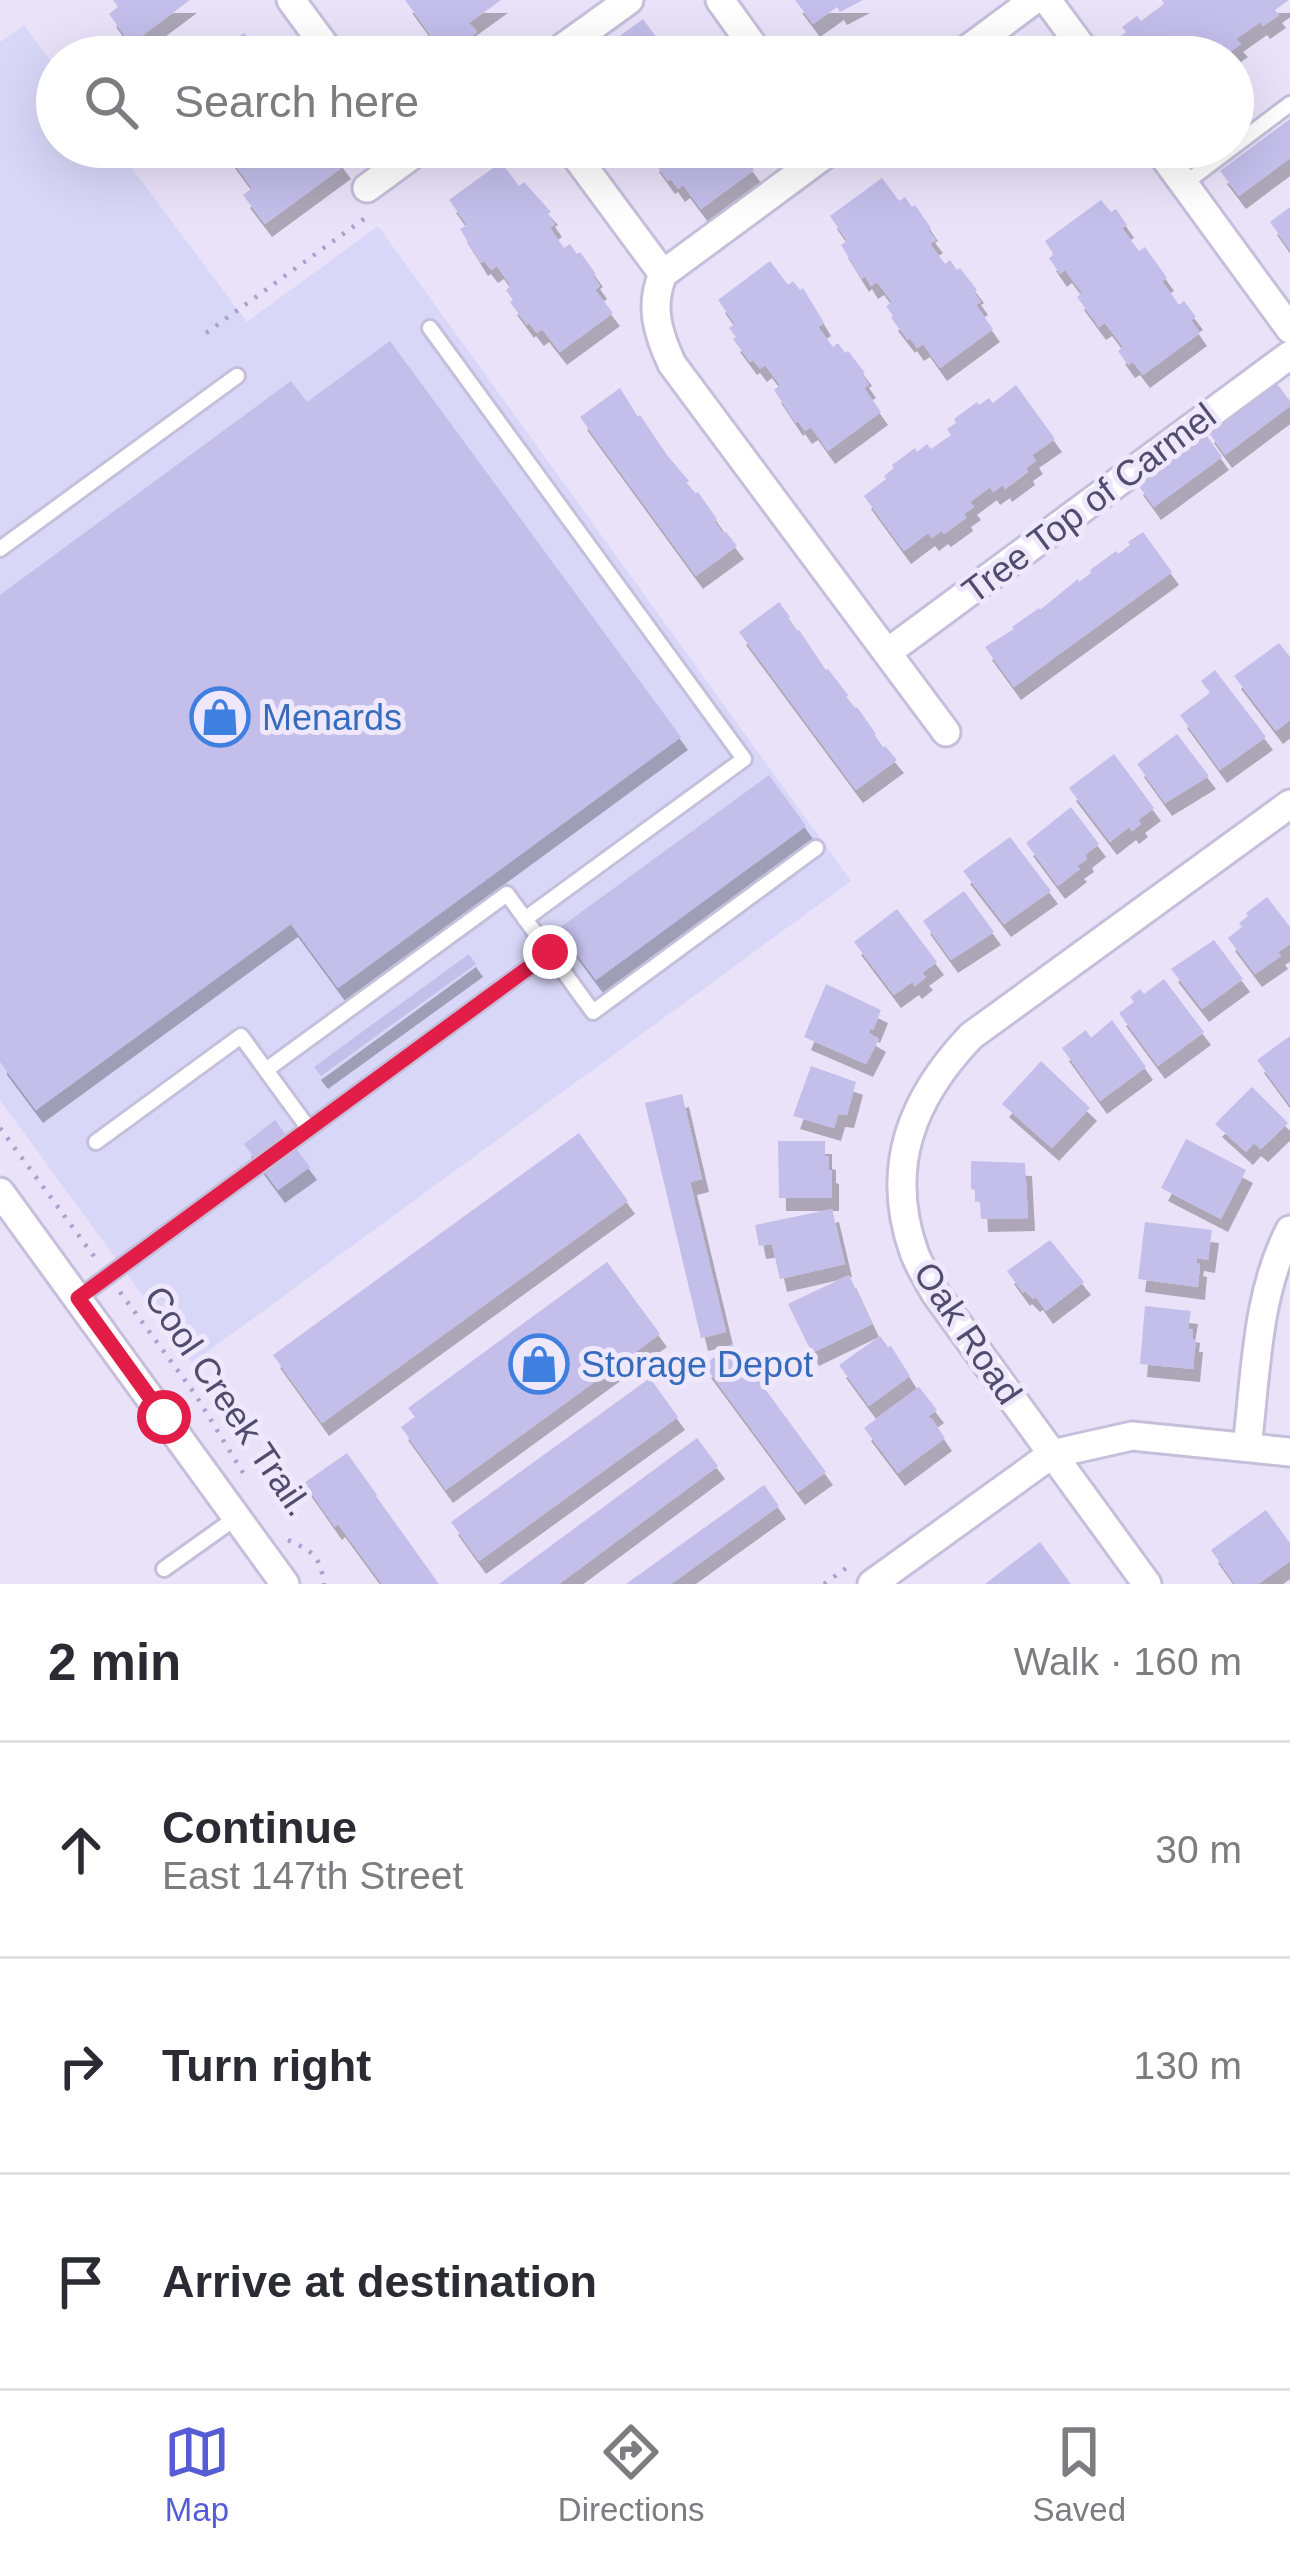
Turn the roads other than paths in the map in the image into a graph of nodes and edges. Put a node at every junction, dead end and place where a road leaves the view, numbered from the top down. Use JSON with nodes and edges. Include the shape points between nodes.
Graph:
{"nodes":[{"id":1,"x":291,"y":0,"type":"edge"},
{"id":2,"x":628,"y":0,"type":"edge"},
{"id":3,"x":720,"y":0,"type":"edge"},
{"id":4,"x":1034,"y":0,"type":"edge"},
{"id":5,"x":1047,"y":0,"type":"edge"},
{"id":6,"x":318,"y":36,"type":"edge"},
{"id":7,"x":579,"y":36,"type":"edge"},
{"id":8,"x":746,"y":36,"type":"edge"},
{"id":9,"x":985,"y":36,"type":"edge"},
{"id":10,"x":1074,"y":36,"type":"edge"},
{"id":11,"x":1290,"y":104,"type":"edge"},
{"id":12,"x":1254,"y":131,"type":"edge"},
{"id":13,"x":393,"y":168,"type":"edge"},
{"id":14,"x":585,"y":168,"type":"edge"},
{"id":15,"x":803,"y":168,"type":"edge"},
{"id":16,"x":1172,"y":168,"type":"edge"},
{"id":17,"x":1205,"y":168,"type":"edge"},
{"id":18,"x":1184,"y":184,"type":"junction"},
{"id":19,"x":368,"y":187,"type":"road end"},
{"id":20,"x":663,"y":274,"type":"junction"},
{"id":21,"x":430,"y":328,"type":"dead end"},
{"id":22,"x":1290,"y":329,"type":"edge"},
{"id":23,"x":1290,"y":355,"type":"edge"},
{"id":24,"x":237,"y":376,"type":"dead end"},
{"id":25,"x":0,"y":549,"type":"edge"},
{"id":26,"x":888,"y":652,"type":"junction"},
{"id":27,"x":946,"y":732,"type":"dead end"},
{"id":28,"x":1290,"y":804,"type":"edge"},
{"id":29,"x":815,"y":848,"type":"dead end"},
{"id":30,"x":525,"y":919,"type":"junction"},
{"id":31,"x":550,"y":952,"type":"junction"},
{"id":32,"x":266,"y":1070,"type":"junction"},
{"id":33,"x":309,"y":1129,"type":"junction"},
{"id":34,"x":96,"y":1142,"type":"dead end"},
{"id":35,"x":0,"y":1192,"type":"edge"},
{"id":36,"x":1290,"y":1230,"type":"edge"},
{"id":37,"x":78,"y":1298,"type":"junction"},
{"id":38,"x":1246,"y":1447,"type":"junction"},
{"id":39,"x":1290,"y":1452,"type":"edge"},
{"id":40,"x":1052,"y":1454,"type":"junction"},
{"id":41,"x":237,"y":1517,"type":"junction"},
{"id":42,"x":164,"y":1569,"type":"dead end"},
{"id":43,"x":286,"y":1584,"type":"edge"},
{"id":44,"x":872,"y":1584,"type":"edge"},
{"id":45,"x":1147,"y":1584,"type":"edge"}],
"edges":[{"from":1,"to":6,"type":"street"},
{"from":2,"to":7,"type":"street"},
{"from":3,"to":8,"type":"street"},
{"from":4,"to":9,"type":"street"},
{"from":5,"to":10,"type":"street"},
{"from":11,"to":12,"type":"lane"},
{"from":13,"to":19,"type":"street"},
{"from":14,"to":20,"type":"street"},
{"from":15,"to":20,"type":"street"},
{"from":16,"to":18,"type":"street"},
{"from":17,"to":18,"type":"lane"},
{"from":18,"to":22,"type":"street"},
{"from":20,"to":26,"type":"street","via":[[657,332],[672,364]]},
{"from":21,"to":30,"type":"lane","via":[[744,760]]},
{"from":23,"to":26,"type":"street","name":"Tree Top of Carmel"},
{"from":24,"to":25,"type":"lane"},
{"from":26,"to":27,"type":"street"},
{"from":28,"to":40,"type":"street","name":"Oak Road","via":[[971,1036],[914,1115],[901,1183],[914,1255]]},
{"from":29,"to":31,"type":"lane","via":[[593,1012]]},
{"from":30,"to":31,"type":"lane"},
{"from":30,"to":32,"type":"lane","via":[[506,894]]},
{"from":31,"to":33,"type":"lane"},
{"from":32,"to":33,"type":"lane"},
{"from":32,"to":34,"type":"lane","via":[[241,1036]]},
{"from":33,"to":37,"type":"lane"},
{"from":35,"to":37,"type":"street"},
{"from":36,"to":38,"type":"street","via":[[1265,1300]]},
{"from":37,"to":41,"type":"street"},
{"from":38,"to":39,"type":"street"},
{"from":38,"to":40,"type":"street","via":[[1132,1436]]},
{"from":40,"to":44,"type":"street"},
{"from":40,"to":45,"type":"street","name":"Oak Road"},
{"from":41,"to":42,"type":"lane"},
{"from":41,"to":43,"type":"street"}]}
